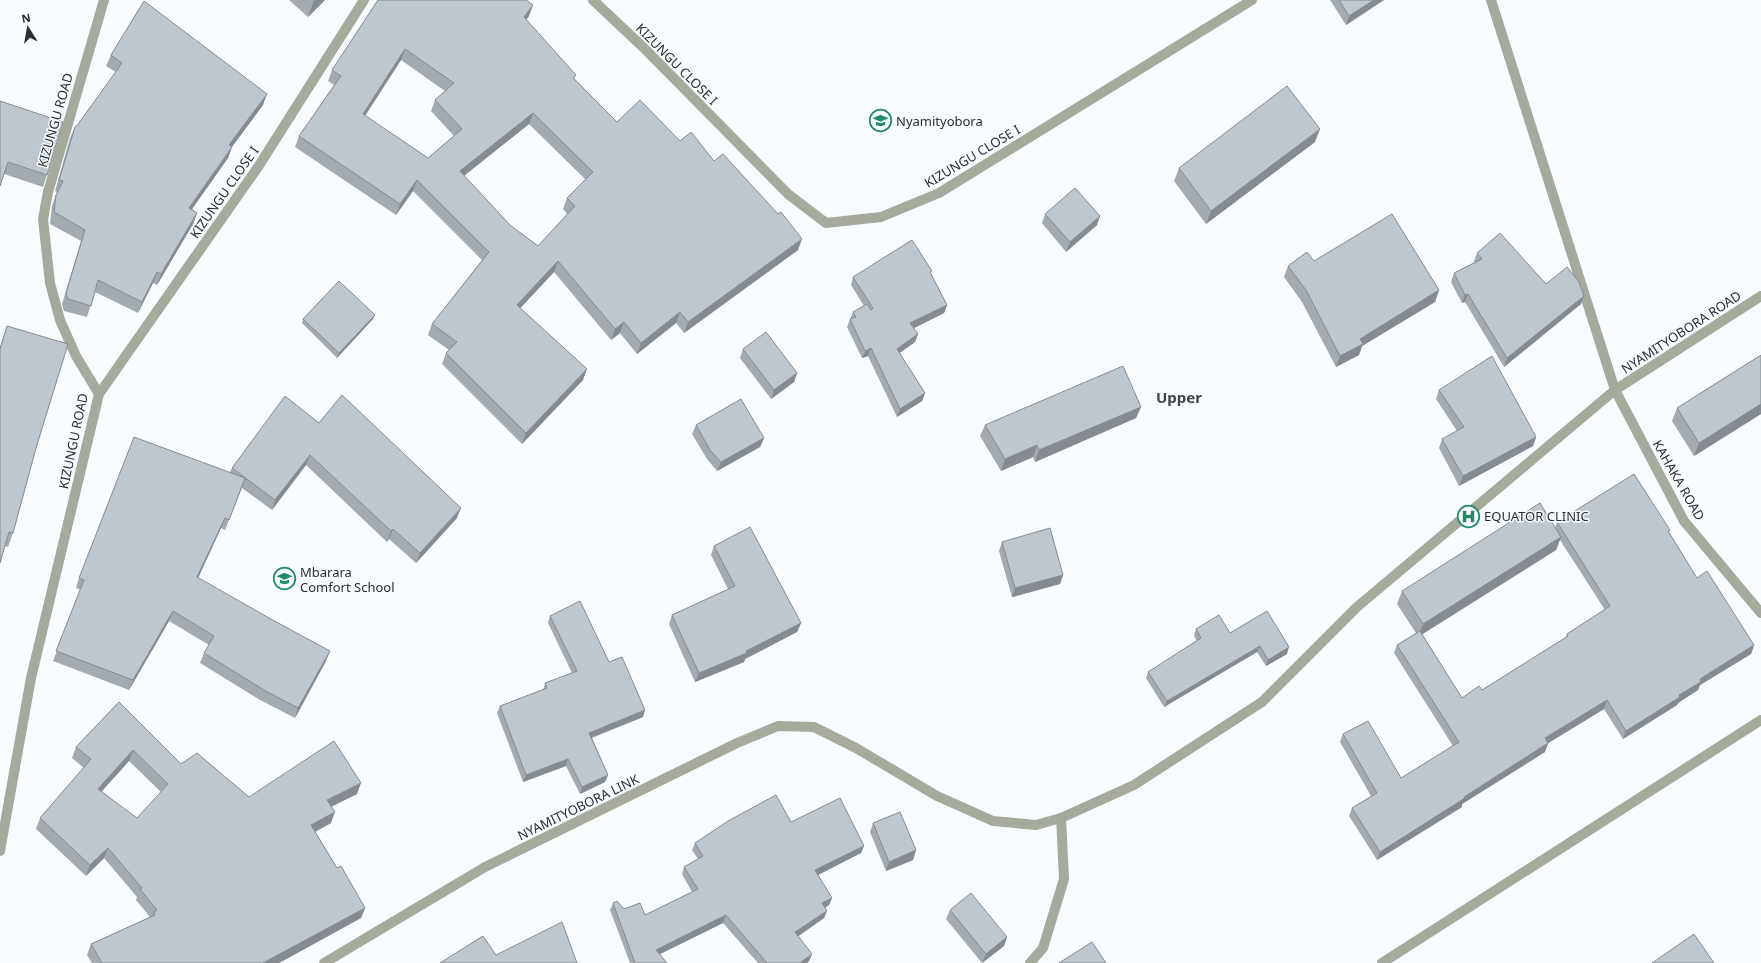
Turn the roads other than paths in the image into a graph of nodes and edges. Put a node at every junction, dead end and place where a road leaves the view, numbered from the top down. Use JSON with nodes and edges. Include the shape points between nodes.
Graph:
{"nodes":[{"id":1,"x":104,"y":0,"type":"edge"},
{"id":2,"x":364,"y":0,"type":"edge"},
{"id":3,"x":593,"y":0,"type":"edge"},
{"id":4,"x":1252,"y":0,"type":"edge"},
{"id":5,"x":1491,"y":0,"type":"edge"},
{"id":6,"x":1761,"y":296,"type":"edge"},
{"id":7,"x":1615,"y":390,"type":"junction"},
{"id":8,"x":99,"y":394,"type":"junction"},
{"id":9,"x":1761,"y":613,"type":"edge"},
{"id":10,"x":1761,"y":720,"type":"edge"},
{"id":11,"x":1061,"y":818,"type":"junction"},
{"id":12,"x":0,"y":851,"type":"edge"},
{"id":13,"x":324,"y":963,"type":"edge"},
{"id":14,"x":1030,"y":963,"type":"edge"},
{"id":15,"x":1382,"y":963,"type":"edge"}],
"edges":[{"from":1,"to":8,"type":"street","name":"KIZUNGU ROAD","via":[[48,192],[43,219],[50,284],[60,320],[76,356]]},
{"from":2,"to":8,"type":"street","name":"KIZUNGU CLOSE I","via":[[258,167]]},
{"from":3,"to":4,"type":"street","name":"KIZUNGU CLOSE I","via":[[788,194],[826,223],[881,217],[939,193]]},
{"from":5,"to":7,"type":"street","name":"KAHAKA ROAD"},
{"from":6,"to":7,"type":"street","name":"NYAMITYOBORA ROAD"},
{"from":7,"to":9,"type":"street","name":"KAHAKA ROAD","via":[[1684,521]]},
{"from":7,"to":11,"type":"street","name":"NYAMITYOBORA ROAD","via":[[1357,607],[1262,702],[1134,785]]},
{"from":8,"to":12,"type":"street","name":"KIZUNGU ROAD","via":[[31,678]]},
{"from":10,"to":15,"type":"street"},
{"from":11,"to":13,"type":"street","name":"NYAMITYOBORA LINK","via":[[1036,826],[993,822],[937,796],[814,726],[778,726],[737,742],[485,867]]},
{"from":11,"to":14,"type":"street","via":[[1064,879],[1043,948]]}]}
